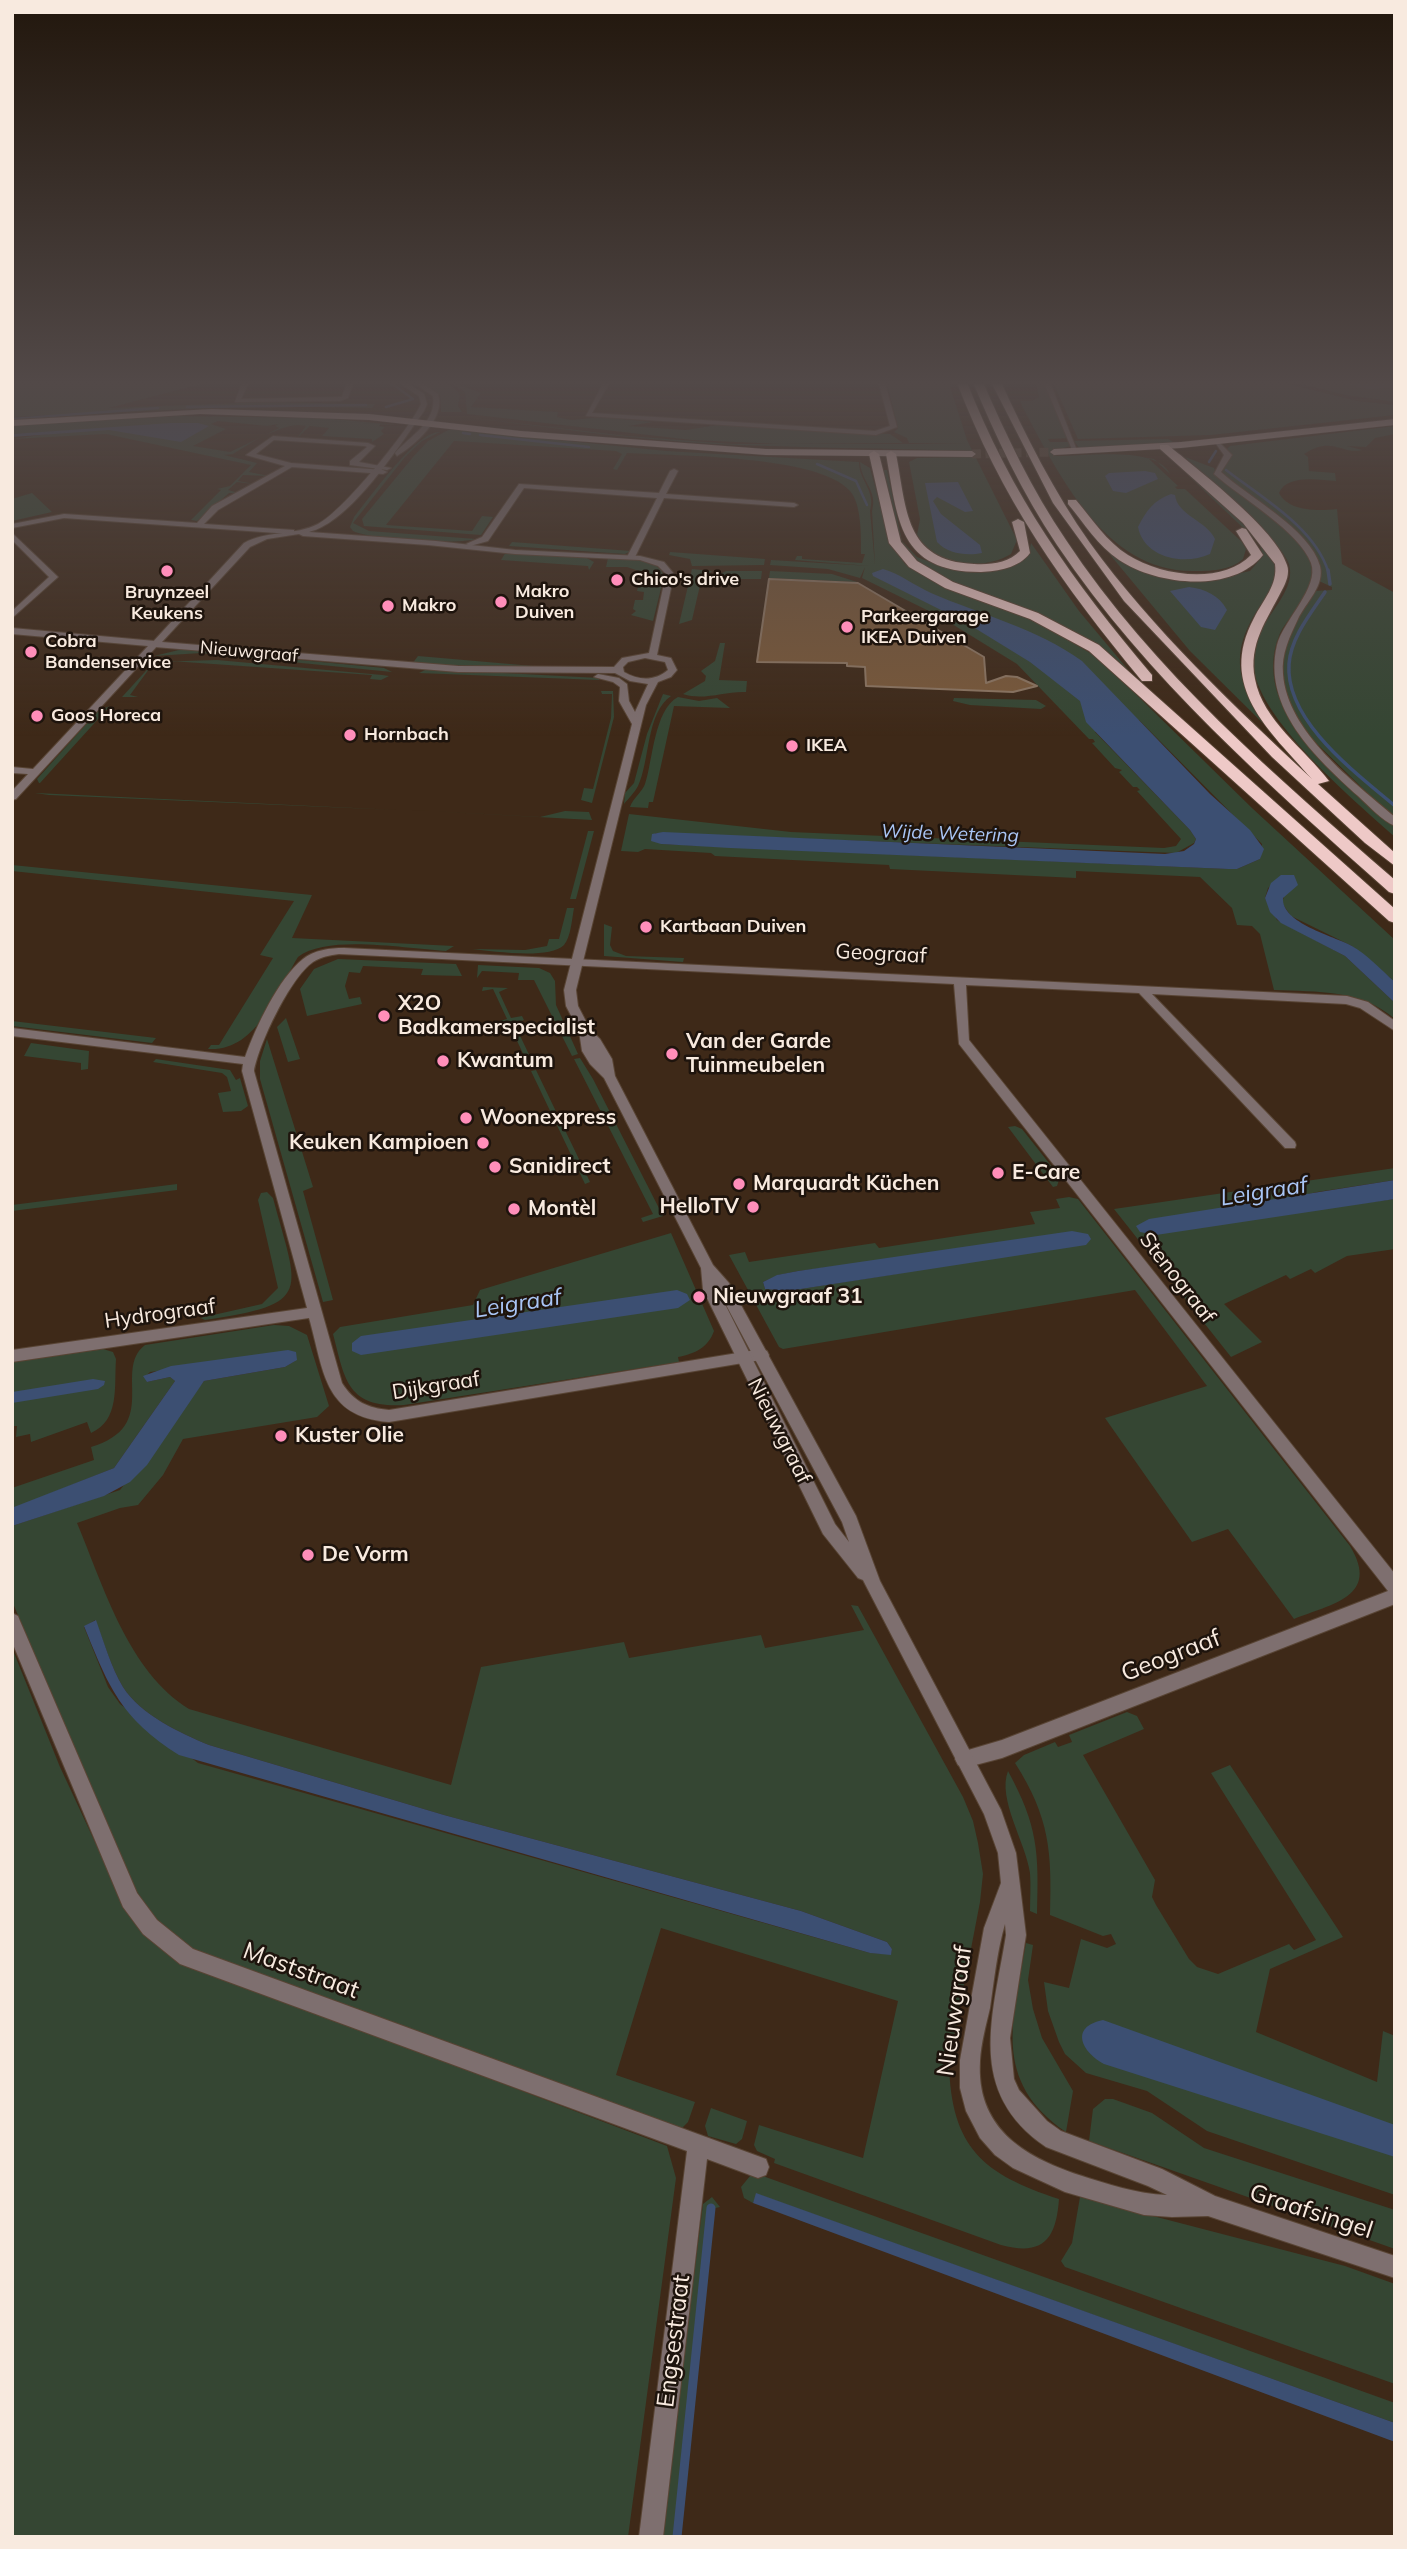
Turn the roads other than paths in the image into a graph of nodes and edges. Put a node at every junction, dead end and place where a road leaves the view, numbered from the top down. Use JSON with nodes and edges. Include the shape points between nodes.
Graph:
{"nodes":[{"id":1,"x":231,"y":499,"type":"edge"},
{"id":2,"x":351,"y":499,"type":"edge"},
{"id":3,"x":357,"y":499,"type":"edge"},
{"id":4,"x":514,"y":499,"type":"edge"},
{"id":5,"x":659,"y":499,"type":"edge"},
{"id":6,"x":715,"y":499,"type":"edge"},
{"id":7,"x":885,"y":499,"type":"edge"},
{"id":8,"x":901,"y":499,"type":"edge"},
{"id":9,"x":1009,"y":499,"type":"edge"},
{"id":10,"x":1014,"y":499,"type":"edge"},
{"id":11,"x":1037,"y":499,"type":"edge"},
{"id":12,"x":1058,"y":499,"type":"edge"},
{"id":13,"x":1070,"y":499,"type":"edge"},
{"id":14,"x":1210,"y":499,"type":"edge"},
{"id":15,"x":1216,"y":499,"type":"edge"},
{"id":16,"x":1249,"y":499,"type":"edge"},
{"id":17,"x":794,"y":505,"type":"dead end"},
{"id":18,"x":12,"y":526,"type":"edge"},
{"id":19,"x":198,"y":526,"type":"junction"},
{"id":20,"x":233,"y":528,"type":"junction"},
{"id":21,"x":291,"y":532,"type":"junction"},
{"id":22,"x":12,"y":535,"type":"edge"},
{"id":23,"x":346,"y":537,"type":"junction"},
{"id":24,"x":256,"y":539,"type":"junction"},
{"id":25,"x":488,"y":542,"type":"junction"},
{"id":26,"x":430,"y":543,"type":"junction"},
{"id":27,"x":565,"y":552,"type":"junction"},
{"id":28,"x":631,"y":557,"type":"junction"},
{"id":29,"x":12,"y":616,"type":"edge"},
{"id":30,"x":12,"y":631,"type":"edge"},
{"id":31,"x":155,"y":644,"type":"junction"},
{"id":32,"x":653,"y":655,"type":"junction"},
{"id":33,"x":618,"y":670,"type":"junction"},
{"id":34,"x":523,"y":671,"type":"junction"},
{"id":35,"x":655,"y":680,"type":"junction"},
{"id":36,"x":640,"y":681,"type":"junction"},
{"id":37,"x":641,"y":705,"type":"junction"},
{"id":38,"x":636,"y":724,"type":"junction"},
{"id":39,"x":1232,"y":769,"type":"junction"},
{"id":40,"x":12,"y":770,"type":"edge"},
{"id":41,"x":35,"y":772,"type":"junction"},
{"id":42,"x":12,"y":797,"type":"edge"},
{"id":43,"x":1395,"y":823,"type":"edge"},
{"id":44,"x":1380,"y":849,"type":"junction"},
{"id":45,"x":1395,"y":861,"type":"edge"},
{"id":46,"x":1395,"y":889,"type":"edge"},
{"id":47,"x":1395,"y":919,"type":"edge"},
{"id":48,"x":576,"y":962,"type":"junction"},
{"id":49,"x":960,"y":981,"type":"junction"},
{"id":50,"x":1143,"y":991,"type":"junction"},
{"id":51,"x":1395,"y":1027,"type":"edge"},
{"id":52,"x":12,"y":1032,"type":"edge"},
{"id":53,"x":248,"y":1061,"type":"junction"},
{"id":54,"x":1290,"y":1146,"type":"dead end"},
{"id":55,"x":708,"y":1268,"type":"junction"},
{"id":56,"x":314,"y":1312,"type":"junction"},
{"id":57,"x":762,"y":1355,"type":"junction"},
{"id":58,"x":12,"y":1356,"type":"edge"},
{"id":59,"x":742,"y":1358,"type":"junction"},
{"id":60,"x":872,"y":1583,"type":"junction"},
{"id":61,"x":1395,"y":1587,"type":"edge"},
{"id":62,"x":1395,"y":1596,"type":"edge"},
{"id":63,"x":12,"y":1621,"type":"edge"},
{"id":64,"x":964,"y":1759,"type":"junction"},
{"id":65,"x":1011,"y":1880,"type":"junction"},
{"id":66,"x":698,"y":2145,"type":"junction"},
{"id":67,"x":1077,"y":2149,"type":"joint"},
{"id":68,"x":758,"y":2167,"type":"dead end"},
{"id":69,"x":1073,"y":2184,"type":"joint"},
{"id":70,"x":1211,"y":2206,"type":"junction"},
{"id":71,"x":1395,"y":2267,"type":"edge"},
{"id":72,"x":651,"y":2537,"type":"edge"}],
"edges":[{"from":1,"to":19,"type":"street"},
{"from":2,"to":21,"type":"street","via":[[333,518]]},
{"from":3,"to":23,"type":"street","via":[[336,530]]},
{"from":4,"to":25,"type":"street"},
{"from":5,"to":28,"type":"street"},
{"from":6,"to":17,"type":"street"},
{"from":7,"to":39,"type":"highway","via":[[895,543],[913,564],[949,585],[1034,616],[1094,648]]},
{"from":8,"to":9,"type":"highway","via":[[910,538],[919,553],[946,565],[994,566],[1015,561],[1026,551]]},
{"from":10,"to":39,"type":"highway","via":[[1097,618]]},
{"from":11,"to":46,"type":"highway","via":[[1063,544],[1109,604],[1184,690],[1253,762]]},
{"from":12,"to":44,"type":"highway","via":[[1085,544],[1157,631],[1277,755]]},
{"from":13,"to":14,"type":"highway","via":[[1127,560],[1154,571],[1220,575],[1248,566],[1256,555],[1243,532]]},
{"from":15,"to":44,"type":"highway","via":[[1276,553],[1281,566],[1280,582],[1255,623],[1244,653],[1250,687],[1282,735]]},
{"from":16,"to":43,"type":"street","via":[[1296,538],[1317,569],[1315,585],[1280,640],[1276,672],[1284,703],[1320,752]]},
{"from":18,"to":19,"type":"street","via":[[64,516]]},
{"from":19,"to":20,"type":"street"},
{"from":20,"to":21,"type":"street"},
{"from":20,"to":24,"type":"street"},
{"from":21,"to":23,"type":"street"},
{"from":21,"to":24,"type":"street"},
{"from":22,"to":29,"type":"street","via":[[54,577]]},
{"from":23,"to":26,"type":"street"},
{"from":24,"to":31,"type":"street","name":"Nieuwgraaf"},
{"from":25,"to":26,"type":"street"},
{"from":25,"to":27,"type":"street"},
{"from":26,"to":27,"type":"street"},
{"from":27,"to":28,"type":"street"},
{"from":28,"to":32,"type":"street","via":[[662,564],[670,574]]},
{"from":30,"to":31,"type":"street"},
{"from":31,"to":34,"type":"street","name":"Nieuwgraaf"},
{"from":31,"to":41,"type":"street"},
{"from":32,"to":33,"type":"street","via":[[625,660]]},
{"from":32,"to":35,"type":"street","name":"Nieuwgraaf","via":[[674,667],[667,677]]},
{"from":33,"to":34,"type":"street","name":"Nieuwgraaf"},
{"from":33,"to":36,"type":"street"},
{"from":34,"to":38,"type":"street","name":"Nieuwgraaf","via":[[616,680],[624,687],[624,701]]},
{"from":35,"to":36,"type":"street"},
{"from":35,"to":37,"type":"street","name":"Nieuwgraaf"},
{"from":36,"to":37,"type":"street","name":"Nieuwgraaf","via":[[637,696]]},
{"from":37,"to":38,"type":"street","name":"Nieuwgraaf"},
{"from":38,"to":48,"type":"street","name":"Nieuwgraaf"},
{"from":39,"to":47,"type":"highway"},
{"from":40,"to":41,"type":"street"},
{"from":41,"to":42,"type":"street"},
{"from":44,"to":45,"type":"highway"},
{"from":48,"to":49,"type":"street","name":"Geograaf"},
{"from":48,"to":53,"type":"street","via":[[324,953],[301,966]]},
{"from":48,"to":55,"type":"street","name":"Nieuwgraaf","via":[[570,997],[585,1031],[583,1045],[609,1076]]},
{"from":49,"to":50,"type":"street","name":"Geograaf"},
{"from":49,"to":61,"type":"street","name":"Stenograaf","via":[[963,1041]]},
{"from":50,"to":51,"type":"street","name":"Geograaf","via":[[1347,1000],[1364,1005]]},
{"from":50,"to":54,"type":"street"},
{"from":52,"to":53,"type":"street"},
{"from":53,"to":56,"type":"street","name":"Dijkgraaf"},
{"from":55,"to":57,"type":"street","name":"Nieuwgraaf","via":[[724,1287]]},
{"from":55,"to":59,"type":"street","name":"Nieuwgraaf","via":[[710,1290]]},
{"from":56,"to":58,"type":"street","name":"Hydrograaf"},
{"from":56,"to":59,"type":"street","name":"Dijkgraaf","via":[[341,1396],[350,1406],[374,1415]]},
{"from":57,"to":59,"type":"street","name":"Dijkgraaf"},
{"from":57,"to":60,"type":"street","name":"Nieuwgraaf","via":[[850,1521]]},
{"from":59,"to":60,"type":"street","name":"Nieuwgraaf","via":[[829,1529]]},
{"from":60,"to":64,"type":"street","name":"Nieuwgraaf"},
{"from":62,"to":64,"type":"street","name":"Geograaf","via":[[1002,1749]]},
{"from":63,"to":66,"type":"street","name":"Maststraat","via":[[130,1900],[150,1927],[187,1957]]},
{"from":64,"to":65,"type":"street","name":"Nieuwgraaf","via":[[992,1810]]},
{"from":65,"to":67,"type":"street","name":"Nieuwgraaf","via":[[1016,1935],[1000,2038],[1004,2080],[1012,2097],[1040,2129]]},
{"from":65,"to":69,"type":"street","name":"Nieuwgraaf","via":[[994,1928],[984,1979],[968,2078],[972,2098],[979,2120],[1004,2150],[1028,2166]]},
{"from":66,"to":68,"type":"street","name":"Maststraat"},
{"from":66,"to":72,"type":"street","name":"Engsestraat"},
{"from":67,"to":70,"type":"street","name":"Graafsingel","via":[[1154,2177]]},
{"from":69,"to":70,"type":"street","name":"Graafsingel","via":[[1152,2205]]},
{"from":70,"to":71,"type":"street","name":"Graafsingel"}]}
